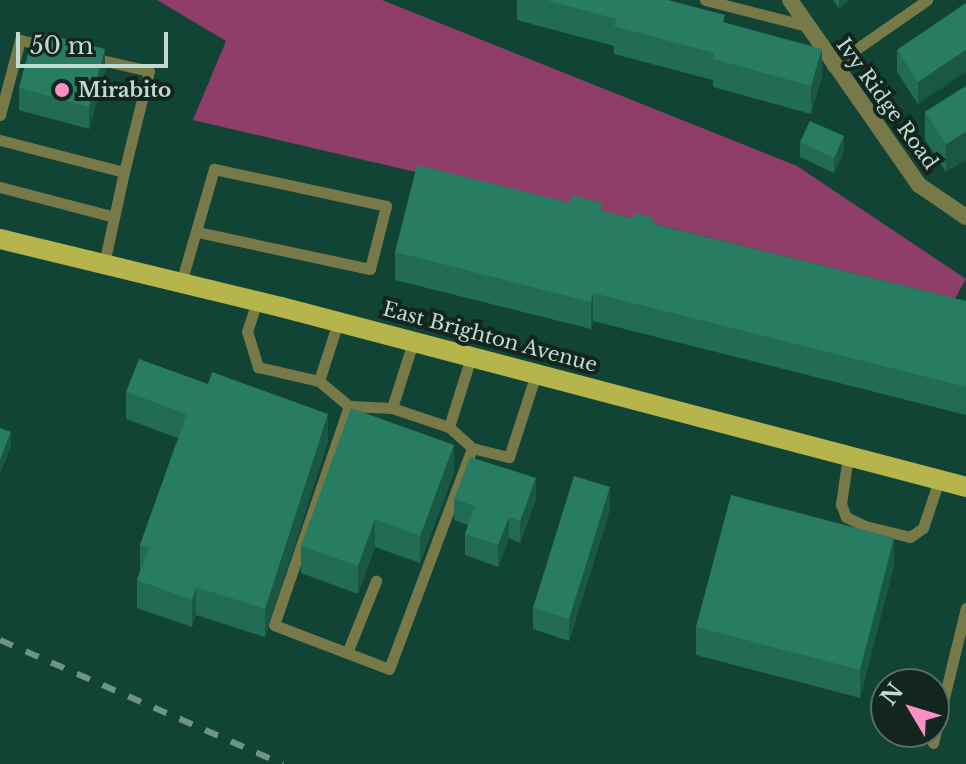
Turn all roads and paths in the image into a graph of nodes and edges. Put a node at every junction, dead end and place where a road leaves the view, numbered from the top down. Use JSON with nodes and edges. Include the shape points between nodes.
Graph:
{"nodes":[{"id":1,"x":705,"y":0,"type":"edge"},
{"id":2,"x":790,"y":0,"type":"edge"},
{"id":3,"x":927,"y":0,"type":"edge"},
{"id":4,"x":807,"y":26,"type":"junction"},
{"id":5,"x":63,"y":51,"type":"edge"},
{"id":6,"x":77,"y":54,"type":"edge"},
{"id":7,"x":832,"y":66,"type":"junction"},
{"id":8,"x":0,"y":115,"type":"edge"},
{"id":9,"x":0,"y":140,"type":"edge"},
{"id":10,"x":124,"y":172,"type":"junction"},
{"id":11,"x":0,"y":187,"type":"edge"},
{"id":12,"x":114,"y":217,"type":"junction"},
{"id":13,"x":966,"y":217,"type":"edge"},
{"id":14,"x":197,"y":232,"type":"junction"},
{"id":15,"x":0,"y":239,"type":"edge"},
{"id":16,"x":104,"y":264,"type":"junction"},
{"id":17,"x":181,"y":283,"type":"junction"},
{"id":18,"x":257,"y":301,"type":"junction"},
{"id":19,"x":338,"y":322,"type":"junction"},
{"id":20,"x":413,"y":342,"type":"junction"},
{"id":21,"x":471,"y":357,"type":"junction"},
{"id":22,"x":536,"y":374,"type":"junction"},
{"id":23,"x":319,"y":381,"type":"junction"},
{"id":24,"x":349,"y":406,"type":"junction"},
{"id":25,"x":392,"y":408,"type":"junction"},
{"id":26,"x":449,"y":427,"type":"junction"},
{"id":27,"x":472,"y":448,"type":"junction"},
{"id":28,"x":848,"y":456,"type":"junction"},
{"id":29,"x":939,"y":480,"type":"junction"},
{"id":30,"x":966,"y":487,"type":"edge"},
{"id":31,"x":376,"y":581,"type":"dead end"},
{"id":32,"x":966,"y":608,"type":"edge"},
{"id":33,"x":347,"y":653,"type":"junction"},
{"id":34,"x":950,"y":673,"type":"edge"}],
"edges":[{"from":1,"to":4,"type":"lane"},
{"from":2,"to":4,"type":"street","name":"Ivy Ridge Road"},
{"from":3,"to":7,"type":"lane"},
{"from":4,"to":7,"type":"street","name":"Ivy Ridge Road"},
{"from":5,"to":8,"type":"lane","via":[[20,40]]},
{"from":6,"to":10,"type":"lane","via":[[149,71]]},
{"from":7,"to":13,"type":"street","name":"Ivy Ridge Road","via":[[919,185]]},
{"from":9,"to":10,"type":"lane","via":[[80,167]]},
{"from":10,"to":12,"type":"lane"},
{"from":11,"to":12,"type":"lane","via":[[50,195]]},
{"from":12,"to":16,"type":"lane"},
{"from":14,"to":14,"type":"lane","via":[[214,169],[386,206],[370,269]]},
{"from":14,"to":17,"type":"lane"},
{"from":15,"to":16,"type":"main road","name":"East Brighton Avenue"},
{"from":16,"to":17,"type":"main road","name":"East Brighton Avenue"},
{"from":17,"to":18,"type":"main road","name":"East Brighton Avenue"},
{"from":18,"to":19,"type":"main road","name":"East Brighton Avenue"},
{"from":18,"to":23,"type":"lane","via":[[247,331],[258,367]]},
{"from":19,"to":20,"type":"main road","name":"East Brighton Avenue"},
{"from":19,"to":23,"type":"lane"},
{"from":20,"to":21,"type":"main road","name":"East Brighton Avenue"},
{"from":20,"to":25,"type":"lane"},
{"from":21,"to":22,"type":"main road","name":"East Brighton Avenue"},
{"from":21,"to":26,"type":"lane"},
{"from":22,"to":27,"type":"lane","via":[[509,457]]},
{"from":22,"to":28,"type":"main road","name":"East Brighton Avenue"},
{"from":23,"to":24,"type":"lane"},
{"from":24,"to":25,"type":"lane"},
{"from":24,"to":33,"type":"lane","via":[[274,625]]},
{"from":25,"to":26,"type":"lane"},
{"from":26,"to":27,"type":"lane"},
{"from":27,"to":33,"type":"lane","via":[[389,669]]},
{"from":28,"to":29,"type":"main road","name":"East Brighton Avenue"},
{"from":28,"to":29,"type":"lane","via":[[841,504],[846,517],[865,526],[910,537],[923,528]]},
{"from":29,"to":30,"type":"main road","name":"East Brighton Avenue"},
{"from":31,"to":33,"type":"lane"},
{"from":32,"to":34,"type":"lane"}]}
